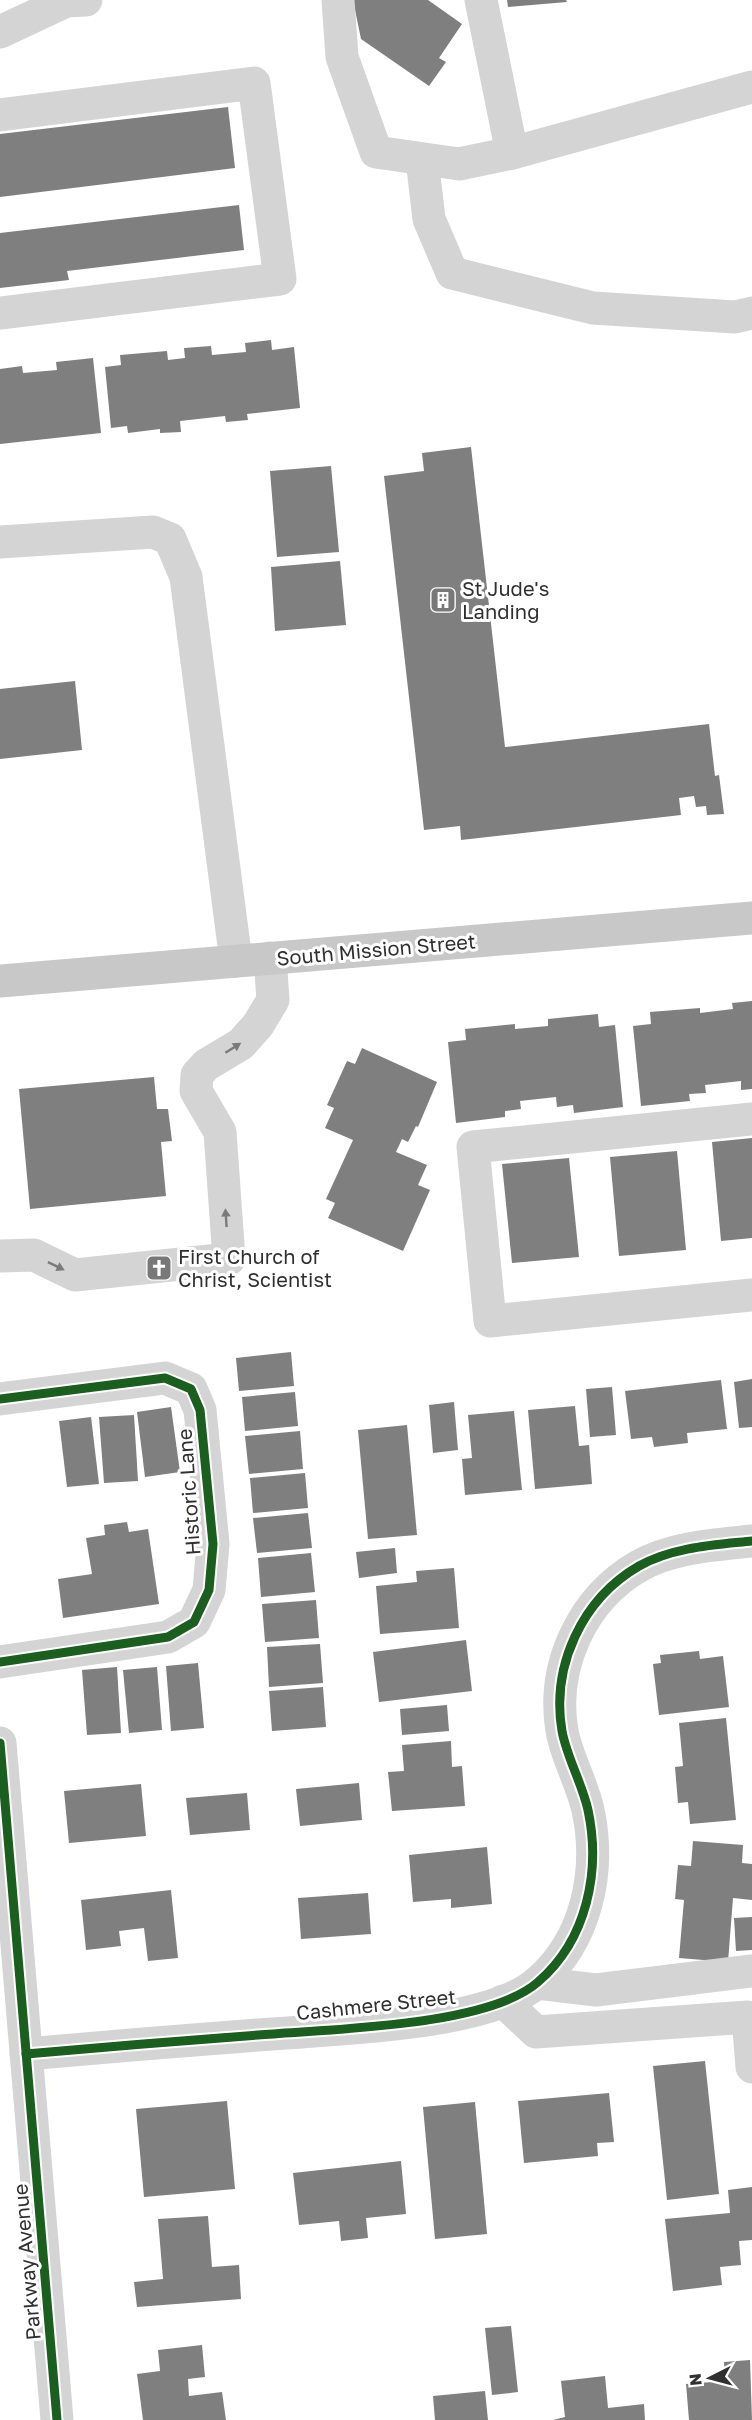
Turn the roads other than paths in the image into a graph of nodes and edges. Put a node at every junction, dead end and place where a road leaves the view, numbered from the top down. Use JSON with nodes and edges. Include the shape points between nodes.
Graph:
{"nodes":[{"id":1,"x":86,"y":0,"type":"edge"},
{"id":2,"x":338,"y":0,"type":"edge"},
{"id":3,"x":481,"y":0,"type":"edge"},
{"id":4,"x":0,"y":32,"type":"edge"},
{"id":5,"x":752,"y":87,"type":"edge"},
{"id":6,"x":0,"y":115,"type":"edge"},
{"id":7,"x":512,"y":153,"type":"junction"},
{"id":8,"x":422,"y":159,"type":"junction"},
{"id":9,"x":0,"y":313,"type":"edge"},
{"id":10,"x":752,"y":313,"type":"edge"},
{"id":11,"x":0,"y":542,"type":"edge"},
{"id":12,"x":752,"y":918,"type":"edge"},
{"id":13,"x":270,"y":958,"type":"junction"},
{"id":14,"x":236,"y":961,"type":"junction"},
{"id":15,"x":0,"y":981,"type":"edge"},
{"id":16,"x":752,"y":1119,"type":"edge"},
{"id":17,"x":0,"y":1256,"type":"edge"},
{"id":18,"x":752,"y":1295,"type":"edge"},
{"id":19,"x":0,"y":1399,"type":"edge"},
{"id":20,"x":752,"y":1541,"type":"edge"},
{"id":21,"x":0,"y":1662,"type":"edge"},
{"id":22,"x":0,"y":1743,"type":"edge"},
{"id":23,"x":752,"y":1971,"type":"edge"},
{"id":24,"x":537,"y":1983,"type":"junction"},
{"id":25,"x":503,"y":2001,"type":"junction"},
{"id":26,"x":26,"y":2054,"type":"junction"},
{"id":27,"x":752,"y":2067,"type":"edge"},
{"id":28,"x":57,"y":2420,"type":"edge"}],
"edges":[{"from":1,"to":4,"type":"street","via":[[66,2]]},
{"from":2,"to":8,"type":"street","via":[[342,57],[376,152]]},
{"from":3,"to":7,"type":"street"},
{"from":5,"to":7,"type":"street"},
{"from":6,"to":9,"type":"street","via":[[254,83],[280,279]]},
{"from":7,"to":8,"type":"street","via":[[459,164]]},
{"from":8,"to":10,"type":"street","via":[[429,219],[452,273],[593,308],[735,317]]},
{"from":11,"to":14,"type":"street","via":[[153,532],[170,539],[186,577]]},
{"from":12,"to":13,"type":"main road","name":"South Mission Street"},
{"from":13,"to":14,"type":"main road","name":"South Mission Street"},
{"from":17,"to":13,"type":"street","one_way":true,"via":[[34,1255],[75,1275],[229,1259],[219,1132],[196,1091],[197,1075],[241,1044],[258,1025],[273,1000]]},
{"from":14,"to":15,"type":"main road","name":"South Mission Street"},
{"from":16,"to":18,"type":"street","via":[[473,1147],[490,1321]]},
{"from":19,"to":21,"type":"street","name":"Historic Lane","via":[[165,1378],[191,1389],[200,1410],[213,1544],[209,1590],[194,1622],[168,1637]]},
{"from":20,"to":24,"type":"street","name":"Cashmere Street","via":[[705,1545],[639,1566],[597,1600],[582,1620],[564,1670],[560,1716],[566,1750],[588,1807],[594,1862],[579,1924],[565,1952]]},
{"from":22,"to":26,"type":"street","name":"Parkway Avenue"},
{"from":23,"to":24,"type":"street","via":[[596,1990]]},
{"from":24,"to":25,"type":"street","name":"Cashmere Street"},
{"from":25,"to":26,"type":"street","name":"Cashmere Street","via":[[460,2015],[378,2025]]},
{"from":25,"to":27,"type":"street","via":[[536,2032],[748,2017]]},
{"from":26,"to":28,"type":"street","name":"Parkway Avenue"}]}
